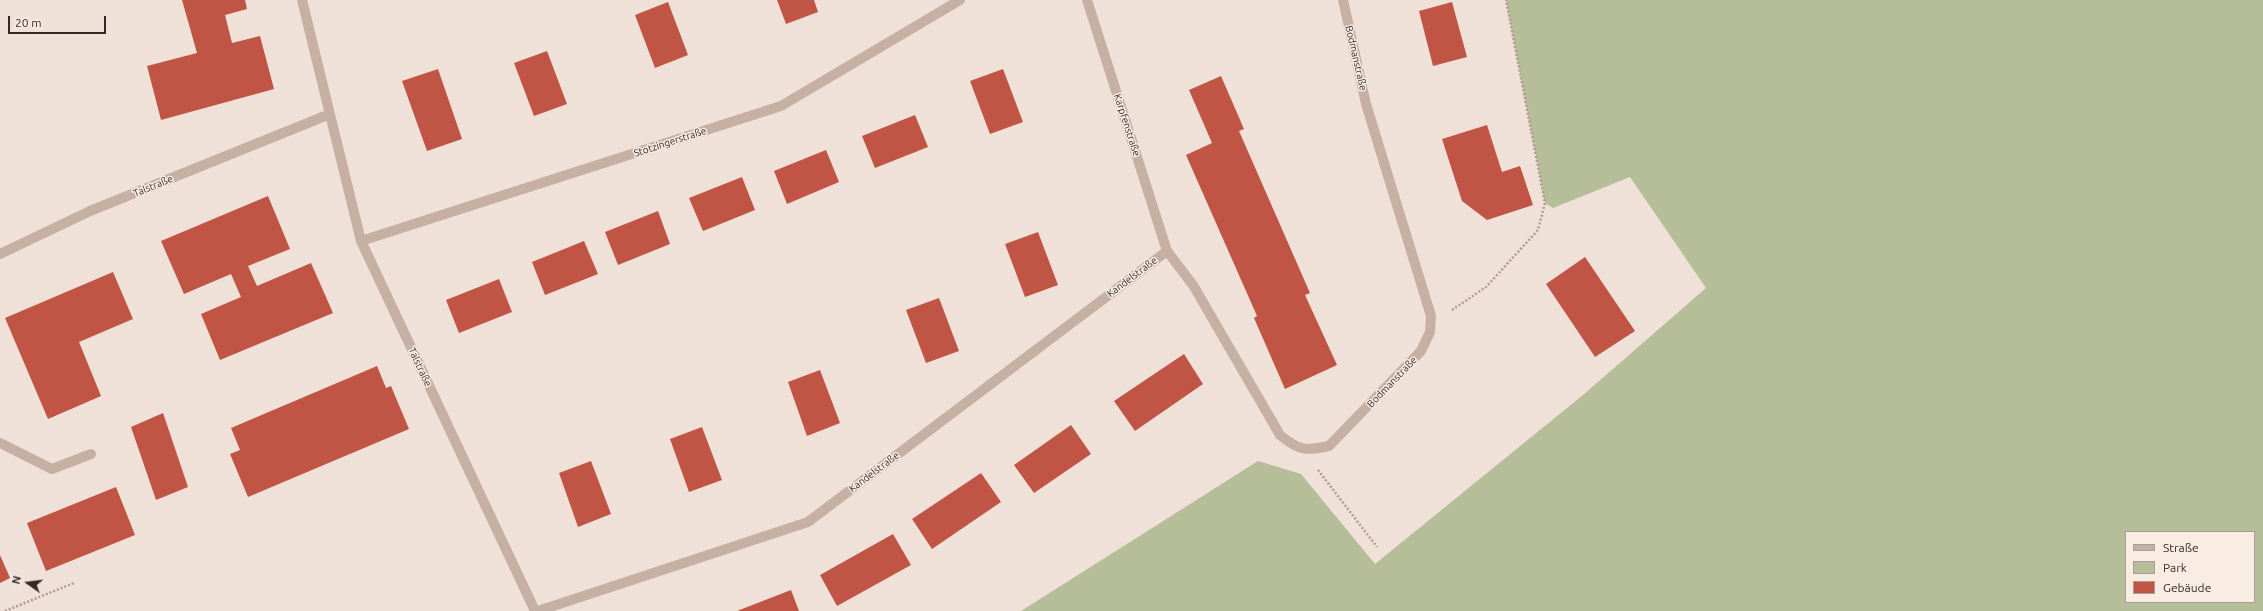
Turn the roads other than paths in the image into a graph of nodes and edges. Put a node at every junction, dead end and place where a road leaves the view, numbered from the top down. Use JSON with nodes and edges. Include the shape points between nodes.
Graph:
{"nodes":[{"id":1,"x":302,"y":0,"type":"edge"},
{"id":2,"x":960,"y":0,"type":"edge"},
{"id":3,"x":1087,"y":0,"type":"edge"},
{"id":4,"x":1343,"y":0,"type":"edge"},
{"id":5,"x":330,"y":114,"type":"junction"},
{"id":6,"x":361,"y":241,"type":"junction"},
{"id":7,"x":1166,"y":251,"type":"junction"},
{"id":8,"x":0,"y":254,"type":"edge"},
{"id":9,"x":0,"y":443,"type":"edge"},
{"id":10,"x":91,"y":454,"type":"dead end"},
{"id":11,"x":535,"y":611,"type":"edge"},
{"id":12,"x":538,"y":611,"type":"edge"}],
"edges":[{"from":1,"to":5,"type":"street","name":"Talstraße"},
{"from":2,"to":6,"type":"street","name":"Stotzingerstraße","via":[[781,106]]},
{"from":3,"to":7,"type":"street","name":"Karpfenstraße"},
{"from":4,"to":7,"type":"street","name":"Bodmanstraße","via":[[1366,104],[1431,316],[1430,332],[1422,351],[1329,446],[1313,449],[1294,447],[1280,435],[1193,285]]},
{"from":5,"to":6,"type":"street","name":"Talstraße"},
{"from":5,"to":8,"type":"street","name":"Talstraße","via":[[90,211]]},
{"from":6,"to":11,"type":"street","name":"Talstraße"},
{"from":7,"to":12,"type":"street","name":"Kandelstraße","via":[[808,522]]},
{"from":9,"to":10,"type":"street","via":[[52,469]]}]}
